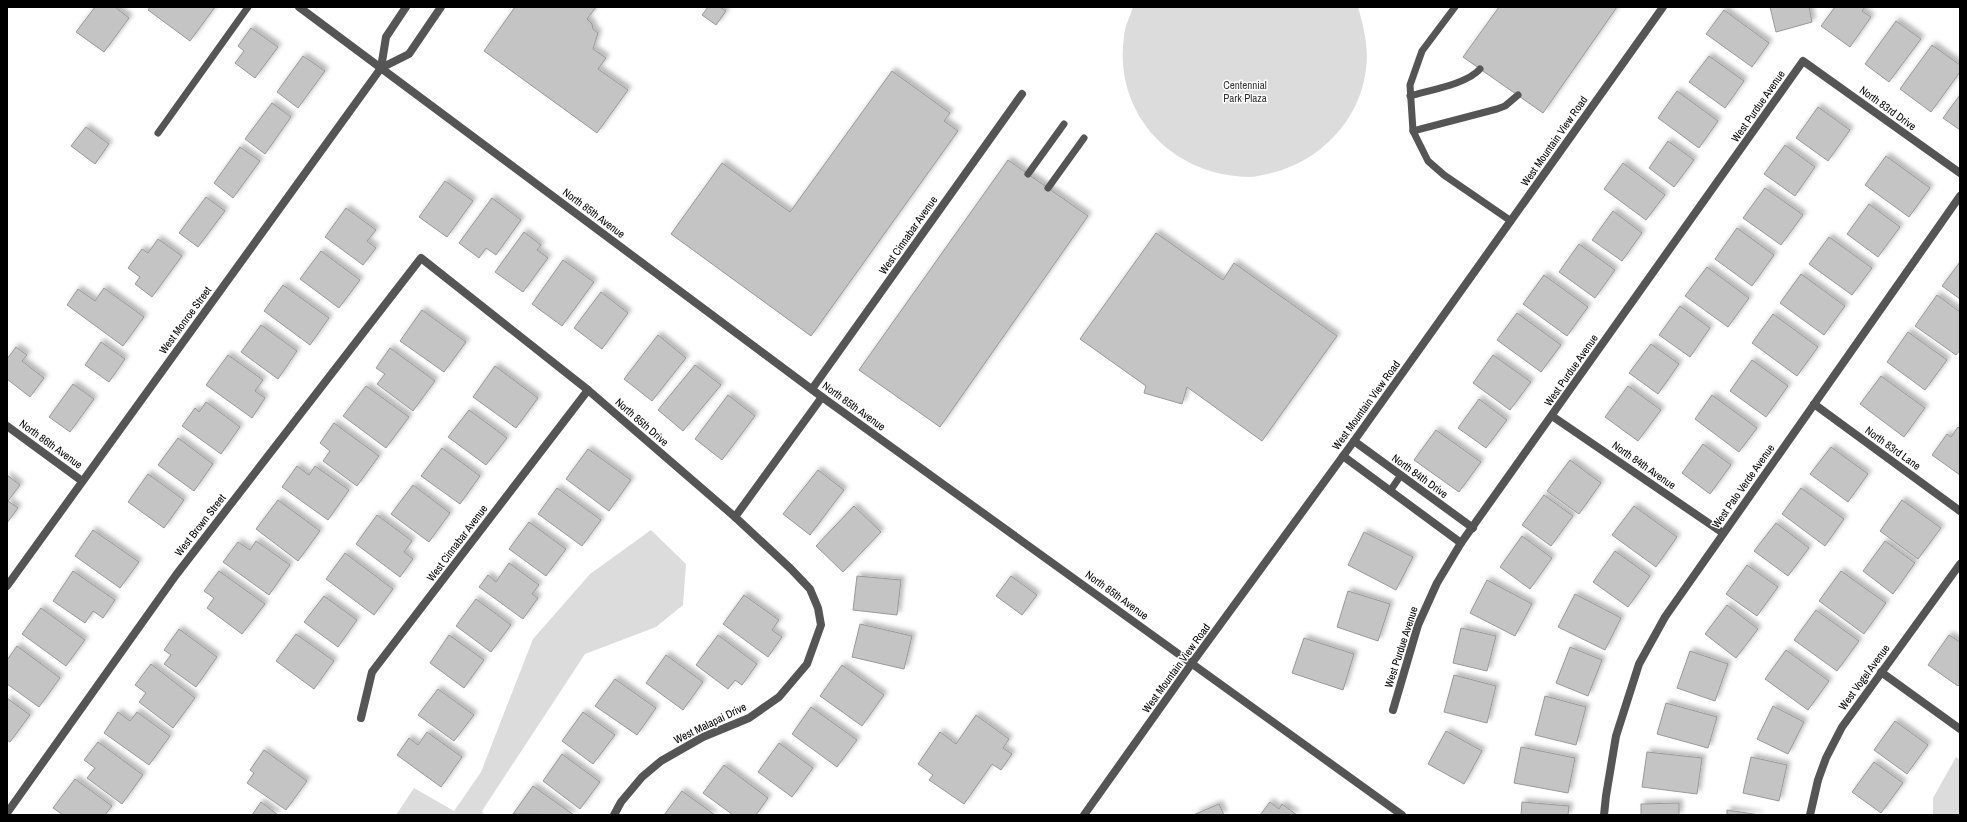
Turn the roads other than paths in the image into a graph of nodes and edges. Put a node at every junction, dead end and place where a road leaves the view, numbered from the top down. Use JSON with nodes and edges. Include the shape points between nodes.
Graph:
{"nodes":[{"id":1,"x":248,"y":7,"type":"edge"},
{"id":2,"x":299,"y":7,"type":"edge"},
{"id":3,"x":406,"y":7,"type":"edge"},
{"id":4,"x":441,"y":7,"type":"edge"},
{"id":5,"x":1455,"y":7,"type":"edge"},
{"id":6,"x":1663,"y":7,"type":"edge"},
{"id":7,"x":1803,"y":61,"type":"joint"},
{"id":8,"x":381,"y":68,"type":"junction"},
{"id":9,"x":1480,"y":69,"type":"dead end"},
{"id":10,"x":1022,"y":94,"type":"dead end"},
{"id":11,"x":1518,"y":95,"type":"dead end"},
{"id":12,"x":1410,"y":96,"type":"junction"},
{"id":13,"x":1064,"y":124,"type":"dead end"},
{"id":14,"x":1413,"y":131,"type":"junction"},
{"id":15,"x":158,"y":134,"type":"dead end"},
{"id":16,"x":1084,"y":138,"type":"dead end"},
{"id":17,"x":1960,"y":173,"type":"edge"},
{"id":18,"x":1028,"y":174,"type":"dead end"},
{"id":19,"x":1048,"y":188,"type":"dead end"},
{"id":20,"x":1960,"y":196,"type":"edge"},
{"id":21,"x":1511,"y":221,"type":"junction"},
{"id":22,"x":421,"y":258,"type":"joint"},
{"id":23,"x":812,"y":389,"type":"junction"},
{"id":24,"x":588,"y":390,"type":"junction"},
{"id":25,"x":822,"y":397,"type":"junction"},
{"id":26,"x":1814,"y":404,"type":"junction"},
{"id":27,"x":1552,"y":416,"type":"junction"},
{"id":28,"x":7,"y":426,"type":"edge"},
{"id":29,"x":1354,"y":441,"type":"junction"},
{"id":30,"x":1343,"y":456,"type":"junction"},
{"id":31,"x":1401,"y":476,"type":"junction"},
{"id":32,"x":82,"y":481,"type":"junction"},
{"id":33,"x":1390,"y":491,"type":"junction"},
{"id":34,"x":1960,"y":511,"type":"edge"},
{"id":35,"x":735,"y":517,"type":"junction"},
{"id":36,"x":1473,"y":528,"type":"junction"},
{"id":37,"x":1723,"y":533,"type":"junction"},
{"id":38,"x":1461,"y":544,"type":"junction"},
{"id":39,"x":1960,"y":564,"type":"edge"},
{"id":40,"x":7,"y":586,"type":"edge"},
{"id":41,"x":822,"y":625,"type":"joint"},
{"id":42,"x":1192,"y":662,"type":"junction"},
{"id":43,"x":1881,"y":672,"type":"junction"},
{"id":44,"x":1393,"y":710,"type":"dead end"},
{"id":45,"x":361,"y":718,"type":"dead end"},
{"id":46,"x":1960,"y":729,"type":"edge"},
{"id":47,"x":7,"y":813,"type":"edge"},
{"id":48,"x":614,"y":815,"type":"edge"},
{"id":49,"x":1084,"y":815,"type":"edge"},
{"id":50,"x":1402,"y":815,"type":"edge"},
{"id":51,"x":1604,"y":815,"type":"edge"},
{"id":52,"x":1810,"y":815,"type":"edge"}],
"edges":[{"from":1,"to":15,"type":"lane"},
{"from":2,"to":8,"type":"street","name":"North 85th Avenue"},
{"from":3,"to":8,"type":"street","name":"West Monroe Street","via":[[386,37]]},
{"from":4,"to":8,"type":"street","name":"West Monroe Street","via":[[409,54]]},
{"from":5,"to":12,"type":"lane","via":[[1422,52],[1410,85]]},
{"from":6,"to":21,"type":"street","name":"West Mountain View Road"},
{"from":7,"to":17,"type":"street","name":"North 83rd Drive"},
{"from":7,"to":27,"type":"street","name":"West Purdue Avenue"},
{"from":8,"to":23,"type":"street","name":"North 85th Avenue"},
{"from":8,"to":32,"type":"street","name":"West Monroe Street"},
{"from":9,"to":12,"type":"lane","via":[[1476,74],[1460,81]]},
{"from":10,"to":23,"type":"street","name":"West Cinnabar Avenue"},
{"from":11,"to":14,"type":"lane","via":[[1498,110]]},
{"from":12,"to":14,"type":"lane"},
{"from":13,"to":18,"type":"lane"},
{"from":14,"to":21,"type":"lane","via":[[1428,161]]},
{"from":16,"to":19,"type":"lane"},
{"from":20,"to":26,"type":"street","name":"West Palo Verde Avenue"},
{"from":21,"to":29,"type":"street","name":"West Mountain View Road"},
{"from":22,"to":24,"type":"street","name":"North 85th Drive"},
{"from":22,"to":47,"type":"street","name":"West Brown Street","via":[[176,575]]},
{"from":23,"to":25,"type":"street","name":"North 85th Avenue"},
{"from":24,"to":35,"type":"street","name":"North 85th Drive"},
{"from":24,"to":45,"type":"street","name":"West Cinnabar Avenue","via":[[372,672]]},
{"from":25,"to":35,"type":"street"},
{"from":25,"to":42,"type":"street","name":"North 85th Avenue"},
{"from":26,"to":34,"type":"street","name":"North 83rd Lane"},
{"from":26,"to":37,"type":"street","name":"West Palo Verde Avenue"},
{"from":27,"to":36,"type":"street","name":"West Purdue Avenue"},
{"from":27,"to":37,"type":"street","name":"North 84th Avenue"},
{"from":28,"to":32,"type":"street","name":"North 86th Avenue"},
{"from":29,"to":30,"type":"street","name":"West Mountain View Road"},
{"from":29,"to":31,"type":"street","name":"North 84th Drive"},
{"from":30,"to":33,"type":"street"},
{"from":30,"to":42,"type":"street","name":"West Mountain View Road"},
{"from":31,"to":33,"type":"lane"},
{"from":31,"to":36,"type":"street","name":"North 84th Drive"},
{"from":32,"to":40,"type":"street","name":"West Monroe Street"},
{"from":33,"to":38,"type":"street"},
{"from":35,"to":41,"type":"street","name":"North 85th Drive","via":[[810,589]]},
{"from":36,"to":38,"type":"street","name":"West Purdue Avenue"},
{"from":37,"to":51,"type":"street","name":"West Palo Verde Avenue","via":[[1665,617],[1640,664],[1616,736]]},
{"from":38,"to":44,"type":"street","name":"West Purdue Avenue","via":[[1436,584],[1418,625]]},
{"from":39,"to":43,"type":"street","name":"West Vogel Avenue"},
{"from":41,"to":48,"type":"street","name":"West Malapai Drive","via":[[807,664],[779,696],[749,718],[703,737],[660,761],[642,777],[621,802]]},
{"from":42,"to":49,"type":"street","name":"West Mountain View Road"},
{"from":42,"to":50,"type":"street","name":"North 85th Avenue"},
{"from":43,"to":46,"type":"street"},
{"from":43,"to":52,"type":"street","name":"West Vogel Avenue","via":[[1842,727],[1826,758]]}]}
